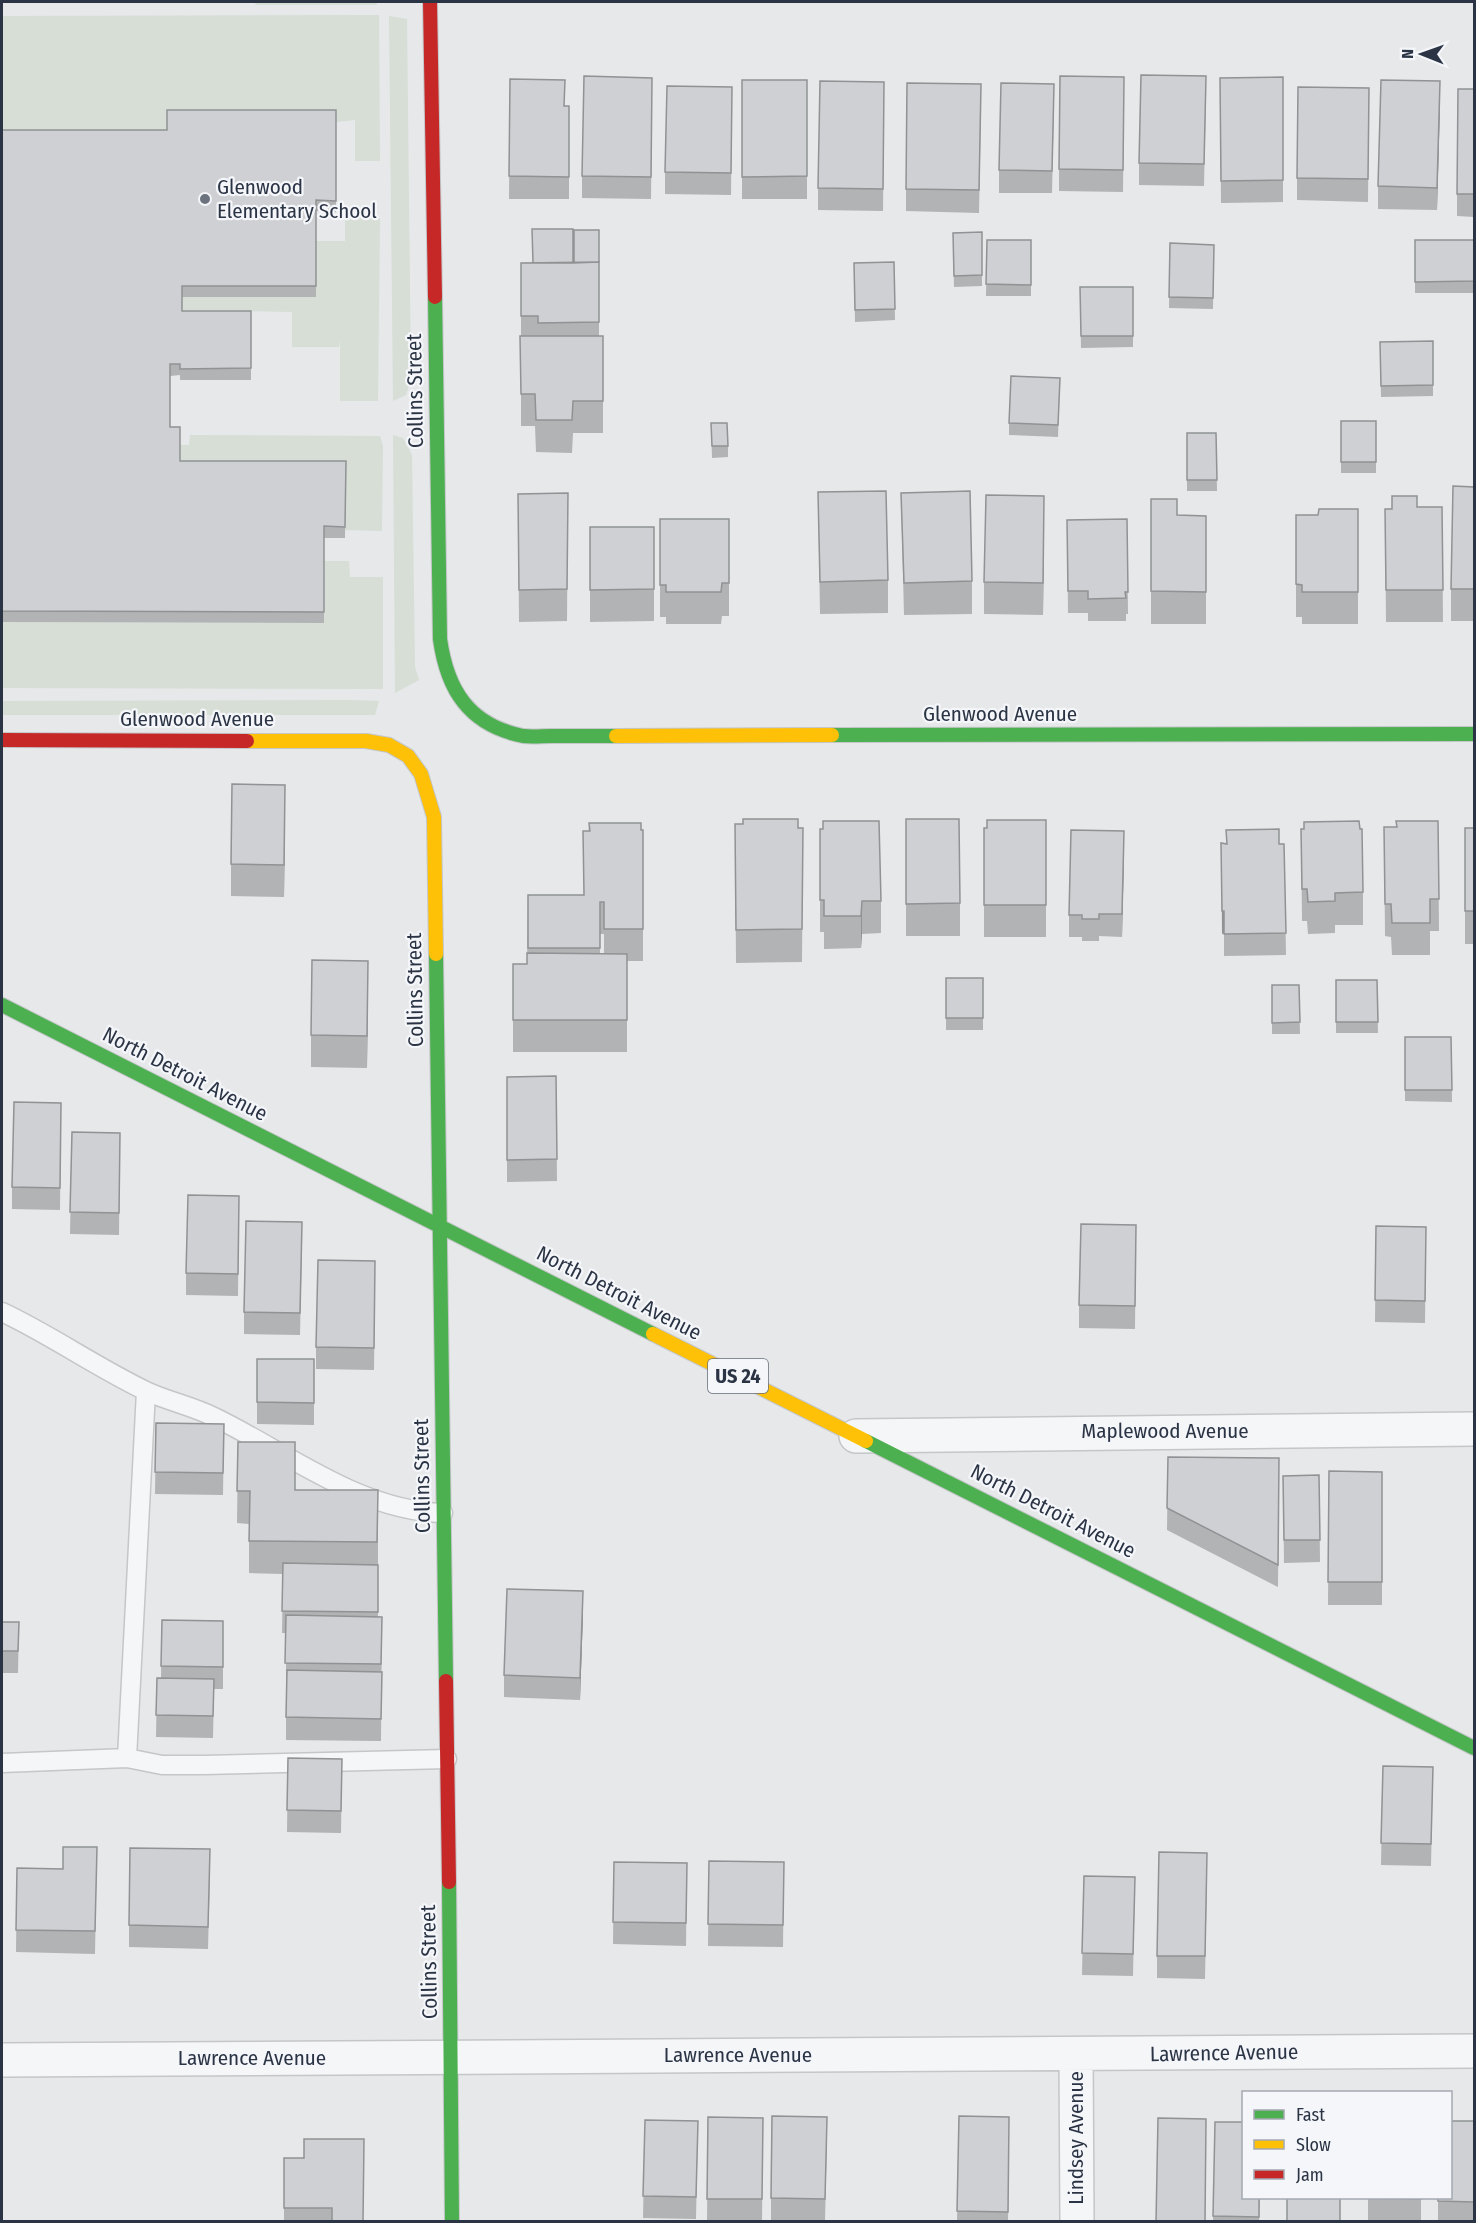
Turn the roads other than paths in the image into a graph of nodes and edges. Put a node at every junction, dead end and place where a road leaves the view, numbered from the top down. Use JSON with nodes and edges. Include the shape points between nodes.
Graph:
{"nodes":[{"id":1,"x":430,"y":2,"type":"edge"},
{"id":2,"x":1474,"y":734,"type":"edge"},
{"id":3,"x":525,"y":736,"type":"joint"},
{"id":4,"x":2,"y":740,"type":"edge"},
{"id":5,"x":391,"y":745,"type":"joint"},
{"id":6,"x":2,"y":1005,"type":"edge"},
{"id":7,"x":439,"y":1226,"type":"junction"},
{"id":8,"x":2,"y":1312,"type":"edge"},
{"id":9,"x":146,"y":1391,"type":"junction"},
{"id":10,"x":1474,"y":1429,"type":"edge"},
{"id":11,"x":856,"y":1436,"type":"junction"},
{"id":12,"x":443,"y":1513,"type":"junction"},
{"id":13,"x":1474,"y":1748,"type":"edge"},
{"id":14,"x":127,"y":1758,"type":"junction"},
{"id":15,"x":447,"y":1759,"type":"junction"},
{"id":16,"x":2,"y":1763,"type":"edge"},
{"id":17,"x":1474,"y":2051,"type":"edge"},
{"id":18,"x":1076,"y":2054,"type":"junction"},
{"id":19,"x":451,"y":2056,"type":"junction"},
{"id":20,"x":2,"y":2060,"type":"edge"},
{"id":21,"x":452,"y":2222,"type":"edge"},
{"id":22,"x":1077,"y":2222,"type":"edge"}],
"edges":[{"from":1,"to":3,"type":"street","name":"Collins Street","via":[[441,657],[451,687],[468,710],[498,728]]},
{"from":2,"to":3,"type":"street","name":"Glenwood Avenue"},
{"from":4,"to":5,"type":"street","name":"Glenwood Avenue","via":[[366,741]]},
{"from":5,"to":7,"type":"street","name":"Collins Street","via":[[407,755],[421,772],[434,817]]},
{"from":6,"to":7,"type":"street","name":"North Detroit Avenue","number":"US 24"},
{"from":7,"to":11,"type":"street","name":"North Detroit Avenue","number":"US 24"},
{"from":7,"to":12,"type":"street","name":"Collins Street"},
{"from":8,"to":9,"type":"lane"},
{"from":9,"to":12,"type":"lane","via":[[213,1416],[365,1496],[421,1513]]},
{"from":9,"to":14,"type":"lane"},
{"from":10,"to":11,"type":"street","name":"Maplewood Avenue"},
{"from":11,"to":13,"type":"street","name":"North Detroit Avenue","number":"US 24"},
{"from":12,"to":15,"type":"street","name":"Collins Street"},
{"from":14,"to":15,"type":"lane","via":[[162,1765]]},
{"from":14,"to":16,"type":"lane"},
{"from":15,"to":19,"type":"street","name":"Collins Street"},
{"from":17,"to":18,"type":"street","name":"Lawrence Avenue"},
{"from":18,"to":19,"type":"street","name":"Lawrence Avenue"},
{"from":18,"to":22,"type":"street","name":"Lindsey Avenue"},
{"from":19,"to":20,"type":"street","name":"Lawrence Avenue"},
{"from":19,"to":21,"type":"street","name":"Collins Street"}]}
